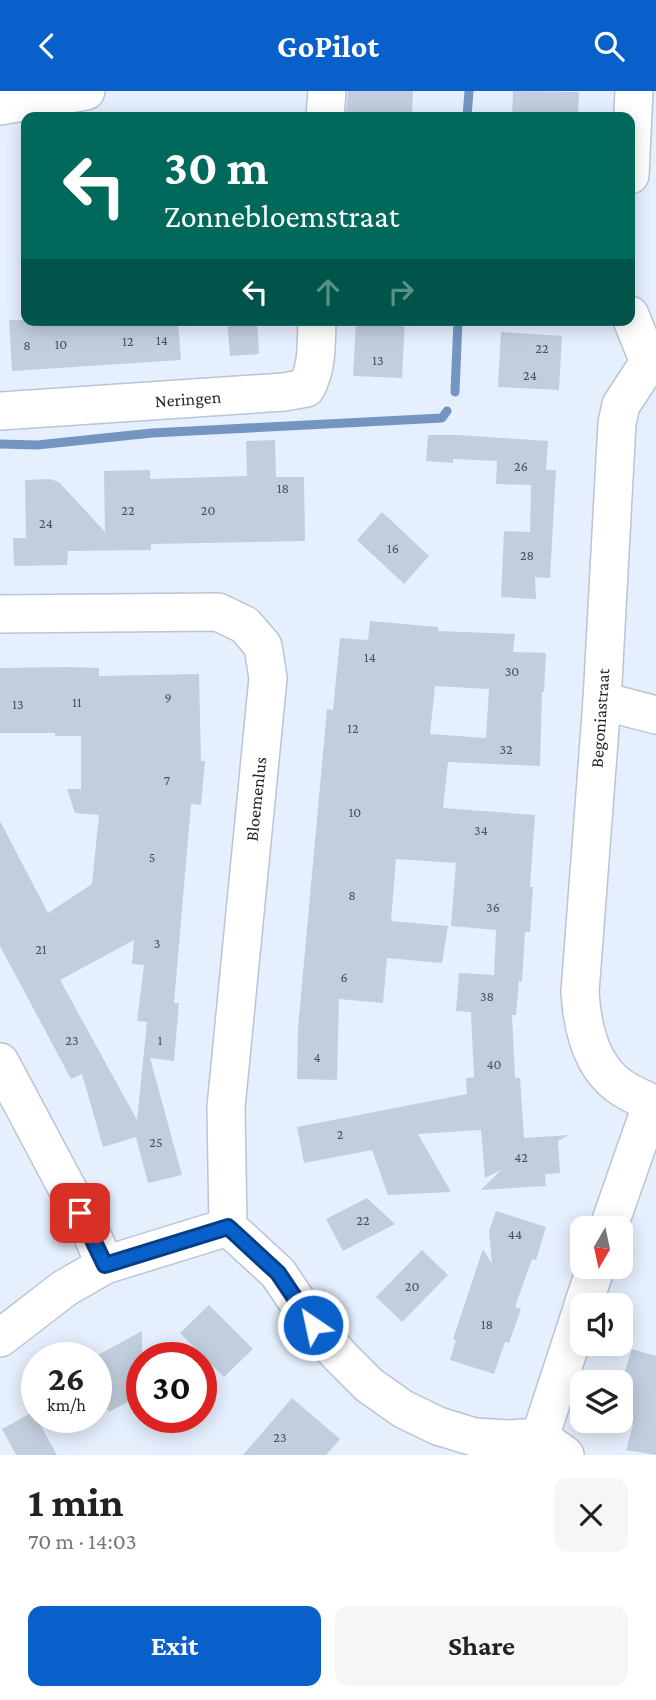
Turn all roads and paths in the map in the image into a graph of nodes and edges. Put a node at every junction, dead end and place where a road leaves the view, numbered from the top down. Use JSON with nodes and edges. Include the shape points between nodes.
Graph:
{"nodes":[{"id":1,"x":86,"y":91,"type":"edge"},
{"id":2,"x":327,"y":91,"type":"edge"},
{"id":3,"x":634,"y":91,"type":"edge"},
{"id":4,"x":0,"y":106,"type":"edge"},
{"id":5,"x":326,"y":112,"type":"edge"},
{"id":6,"x":633,"y":112,"type":"edge"},
{"id":7,"x":635,"y":325,"type":"edge"},
{"id":8,"x":317,"y":326,"type":"edge"},
{"id":9,"x":653,"y":363,"type":"edge"},
{"id":10,"x":0,"y":411,"type":"edge"},
{"id":11,"x":0,"y":614,"type":"edge"},
{"id":12,"x":602,"y":701,"type":"junction"},
{"id":13,"x":656,"y":715,"type":"edge"},
{"id":14,"x":0,"y":1062,"type":"edge"},
{"id":15,"x":654,"y":1104,"type":"edge"},
{"id":16,"x":613,"y":1216,"type":"edge"},
{"id":17,"x":228,"y":1227,"type":"junction"},
{"id":18,"x":105,"y":1265,"type":"junction"},
{"id":19,"x":0,"y":1338,"type":"edge"},
{"id":20,"x":572,"y":1356,"type":"edge"},
{"id":21,"x":553,"y":1446,"type":"edge"}],
"edges":[{"from":1,"to":4,"type":"street"},
{"from":2,"to":5,"type":"street"},
{"from":3,"to":6,"type":"street"},
{"from":7,"to":9,"type":"street","name":"Begoniastraat"},
{"from":8,"to":10,"type":"street","name":"Neringen","via":[[315,362],[306,388]]},
{"from":9,"to":12,"type":"street","name":"Begoniastraat","via":[[621,405],[617,423]]},
{"from":11,"to":17,"type":"street","name":"Bloemenlus","via":[[218,613],[245,625],[263,646],[268,678],[226,1107]]},
{"from":12,"to":13,"type":"street"},
{"from":12,"to":15,"type":"street","name":"Begoniastraat","via":[[580,992],[582,1018],[601,1067],[618,1085]]},
{"from":14,"to":18,"type":"street"},
{"from":15,"to":16,"type":"street","name":"Begoniastraat"},
{"from":17,"to":18,"type":"street"},
{"from":17,"to":21,"type":"street","via":[[278,1273],[340,1356],[369,1385],[403,1409],[474,1437]]},
{"from":18,"to":19,"type":"street","via":[[65,1288]]},
{"from":20,"to":21,"type":"street"}]}
